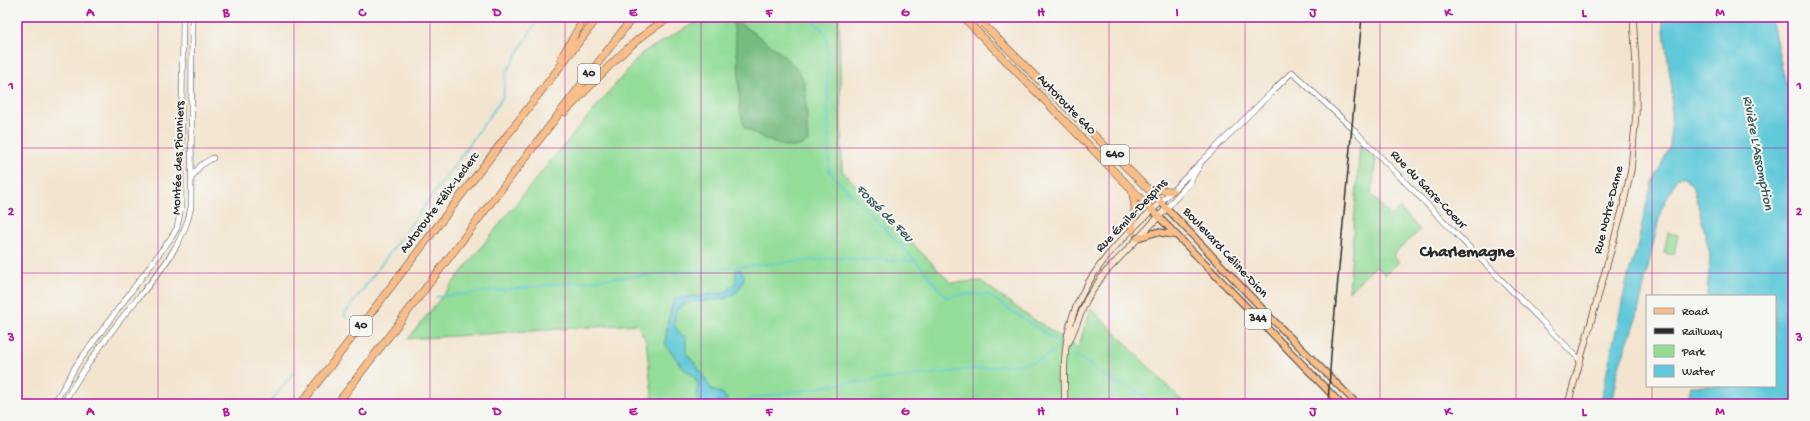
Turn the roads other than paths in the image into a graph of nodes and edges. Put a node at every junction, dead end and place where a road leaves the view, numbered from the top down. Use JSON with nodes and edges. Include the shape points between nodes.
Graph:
{"nodes":[{"id":1,"x":183,"y":17,"type":"edge"},
{"id":2,"x":192,"y":17,"type":"edge"},
{"id":3,"x":585,"y":17,"type":"edge"},
{"id":4,"x":598,"y":17,"type":"edge"},
{"id":5,"x":633,"y":17,"type":"edge"},
{"id":6,"x":671,"y":17,"type":"edge"},
{"id":7,"x":955,"y":17,"type":"edge"},
{"id":8,"x":963,"y":17,"type":"edge"},
{"id":9,"x":976,"y":17,"type":"edge"},
{"id":10,"x":1632,"y":17,"type":"edge"},
{"id":11,"x":980,"y":34,"type":"junction"},
{"id":12,"x":1292,"y":72,"type":"joint"},
{"id":13,"x":547,"y":83,"type":"junction"},
{"id":14,"x":545,"y":132,"type":"junction"},
{"id":15,"x":213,"y":158,"type":"dead end"},
{"id":16,"x":1202,"y":162,"type":"junction"},
{"id":17,"x":191,"y":180,"type":"junction"},
{"id":18,"x":1149,"y":189,"type":"junction"},
{"id":19,"x":1132,"y":190,"type":"junction"},
{"id":20,"x":1172,"y":191,"type":"junction"},
{"id":21,"x":1161,"y":202,"type":"junction"},
{"id":22,"x":1167,"y":208,"type":"junction"},
{"id":23,"x":1152,"y":210,"type":"junction"},
{"id":24,"x":1158,"y":216,"type":"junction"},
{"id":25,"x":1132,"y":230,"type":"junction"},
{"id":26,"x":1175,"y":235,"type":"junction"},
{"id":27,"x":1137,"y":238,"type":"junction"},
{"id":28,"x":150,"y":268,"type":"junction"},
{"id":29,"x":157,"y":273,"type":"junction"},
{"id":30,"x":1067,"y":346,"type":"junction"},
{"id":31,"x":1580,"y":360,"type":"junction"},
{"id":32,"x":54,"y":404,"type":"edge"},
{"id":33,"x":63,"y":404,"type":"edge"},
{"id":34,"x":301,"y":404,"type":"edge"},
{"id":35,"x":337,"y":404,"type":"edge"},
{"id":36,"x":1065,"y":404,"type":"edge"},
{"id":37,"x":1341,"y":404,"type":"edge"},
{"id":38,"x":1357,"y":404,"type":"edge"},
{"id":39,"x":1568,"y":404,"type":"edge"}],
"edges":[{"from":1,"to":28,"type":"street","name":"Montée des Pionniers","via":[[179,218],[171,238]]},
{"from":2,"to":17,"type":"street","name":"Montée des Pionniers"},
{"from":3,"to":13,"type":"highway"},
{"from":4,"to":13,"type":"highway","name":"Autoroute Félix-Leclerc","number":"40"},
{"from":5,"to":14,"type":"highway","number":"40"},
{"from":6,"to":14,"type":"highway","via":[[630,47]]},
{"from":7,"to":11,"type":"highway"},
{"from":8,"to":11,"type":"highway","name":"Autoroute 640","number":"640"},
{"from":9,"to":18,"type":"highway","name":"Autoroute 640","number":"640"},
{"from":10,"to":31,"type":"main road","name":"Rue Notre-Dame","via":[[1636,64],[1636,114],[1631,170]]},
{"from":11,"to":19,"type":"highway","name":"Autoroute 640","number":"640"},
{"from":12,"to":16,"type":"street","name":"Rue Émile-Despins"},
{"from":12,"to":31,"type":"street","name":"Rue du Sacre-Coeur","via":[[1352,128]]},
{"from":13,"to":34,"type":"highway","name":"Autoroute Félix-Leclerc","number":"40"},
{"from":14,"to":35,"type":"highway","number":"40"},
{"from":15,"to":17,"type":"street","via":[[197,168]]},
{"from":16,"to":20,"type":"street","name":"Rue Émile-Despins"},
{"from":16,"to":22,"type":"street","name":"Rue Émile-Despins","via":[[1189,183]]},
{"from":17,"to":29,"type":"street","name":"Montée des Pionniers","via":[[191,206],[185,230]]},
{"from":18,"to":20,"type":"highway"},
{"from":18,"to":21,"type":"highway","name":"Autoroute 640","number":"640"},
{"from":19,"to":23,"type":"highway","name":"Autoroute 640","number":"640"},
{"from":19,"to":25,"type":"highway","via":[[1135,208]]},
{"from":20,"to":21,"type":"street","name":"Rue Émile-Despins"},
{"from":21,"to":22,"type":"main road","name":"Boulevard Céline-Dion","number":"640"},
{"from":21,"to":23,"type":"main road","name":"Rue Émile-Despins"},
{"from":22,"to":24,"type":"main road","name":"Rue Émile-Despins"},
{"from":22,"to":38,"type":"main road","name":"Boulevard Céline-Dion","number":"344"},
{"from":23,"to":24,"type":"main road","name":"Boulevard Céline-Dion","number":"640"},
{"from":23,"to":25,"type":"main road","name":"Rue Émile-Despins"},
{"from":24,"to":26,"type":"main road","name":"Boulevard Céline-Dion"},
{"from":24,"to":27,"type":"main road","name":"Rue Émile-Despins"},
{"from":25,"to":30,"type":"main road","name":"Rue Émile-Despins","via":[[1103,261],[1084,290],[1071,322]]},
{"from":26,"to":27,"type":"main road","via":[[1157,232]]},
{"from":26,"to":37,"type":"main road","name":"Boulevard Céline-Dion","number":"344"},
{"from":27,"to":30,"type":"main road","name":"Rue Émile-Despins","via":[[1107,269],[1090,294]]},
{"from":28,"to":29,"type":"street"},
{"from":28,"to":32,"type":"street","name":"Montée des Pionniers","via":[[77,364]]},
{"from":29,"to":33,"type":"street","name":"Montée des Pionniers","via":[[97,351]]},
{"from":30,"to":36,"type":"main road"},
{"from":31,"to":39,"type":"main road","name":"Rue Notre-Dame"}]}
